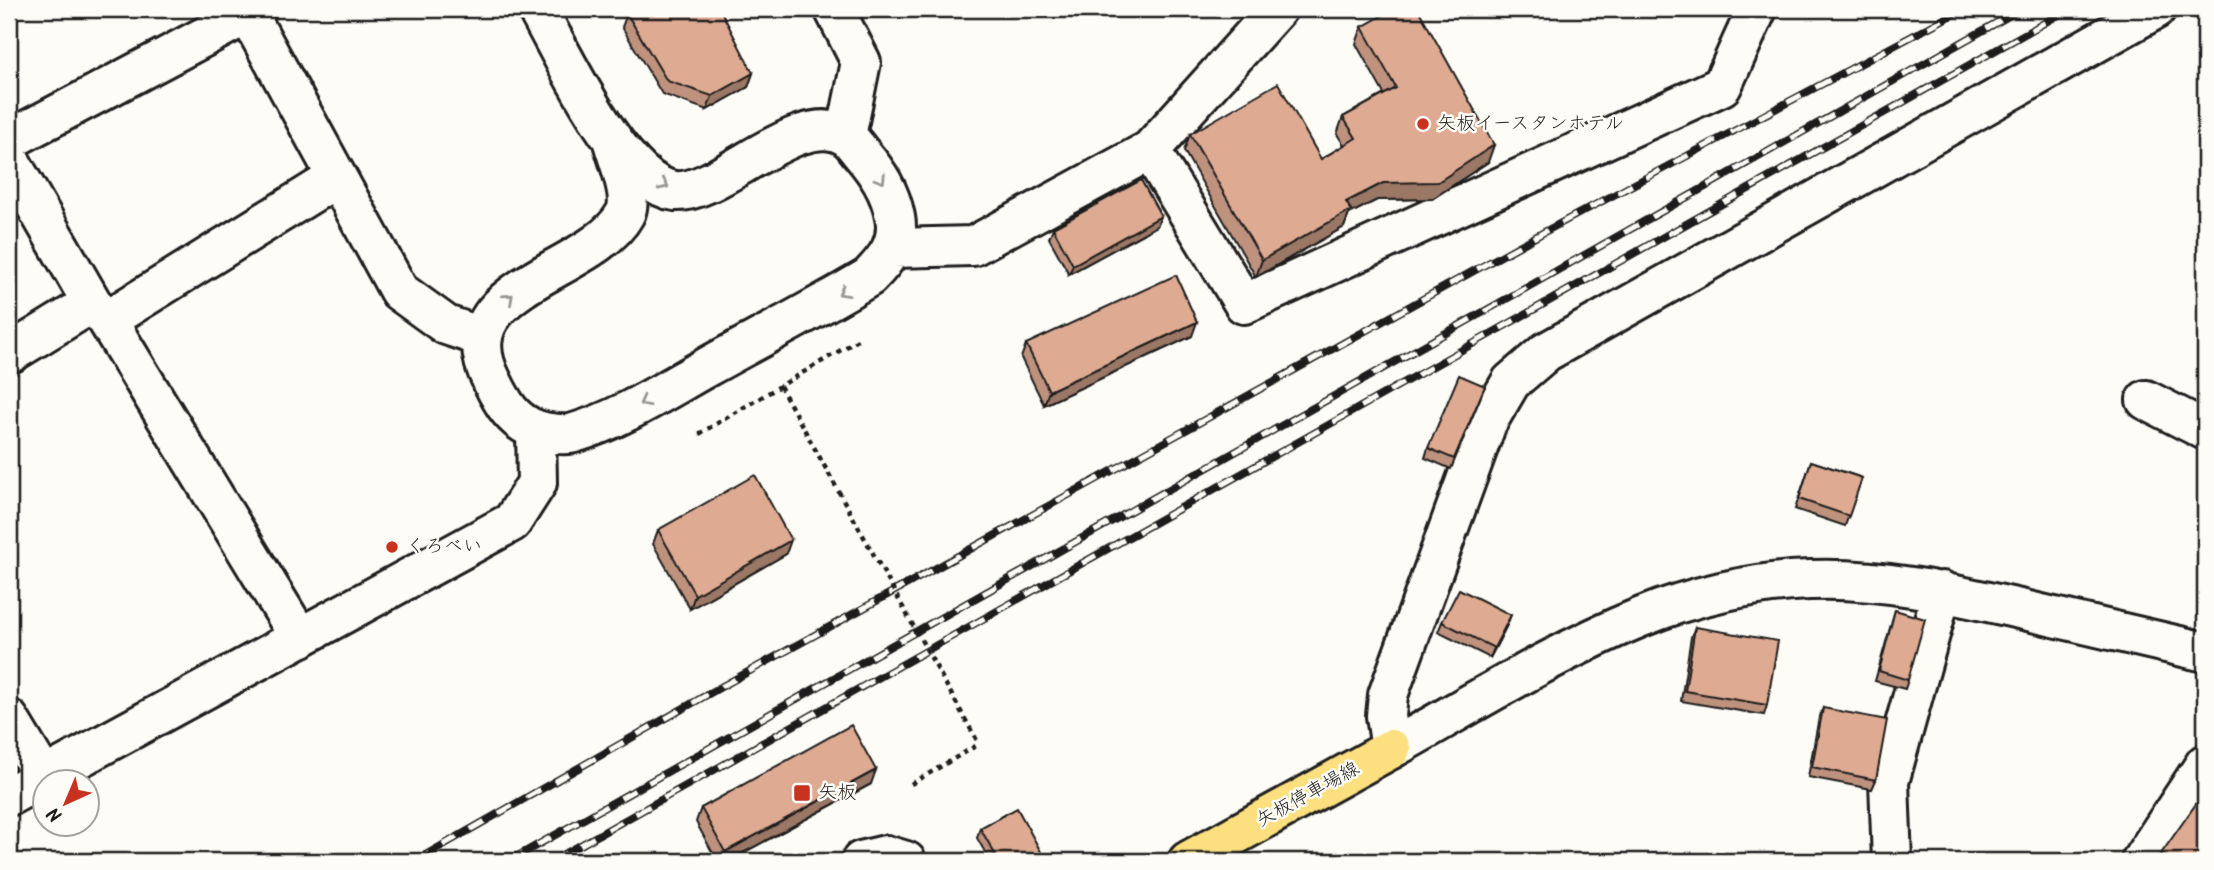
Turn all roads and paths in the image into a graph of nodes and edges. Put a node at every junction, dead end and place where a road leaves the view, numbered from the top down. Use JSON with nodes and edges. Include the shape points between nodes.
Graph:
{"nodes":[{"id":1,"x":537,"y":9,"type":"edge"},
{"id":2,"x":834,"y":9,"type":"edge"},
{"id":3,"x":1277,"y":9,"type":"edge"},
{"id":4,"x":1757,"y":9,"type":"edge"},
{"id":5,"x":2156,"y":9,"type":"edge"},
{"id":6,"x":253,"y":11,"type":"edge"},
{"id":7,"x":846,"y":136,"type":"junction"},
{"id":8,"x":9,"y":140,"type":"edge"},
{"id":9,"x":613,"y":142,"type":"junction"},
{"id":10,"x":1150,"y":150,"type":"junction"},
{"id":11,"x":9,"y":159,"type":"edge"},
{"id":12,"x":336,"y":178,"type":"junction"},
{"id":13,"x":893,"y":247,"type":"junction"},
{"id":14,"x":100,"y":312,"type":"junction"},
{"id":15,"x":482,"y":337,"type":"junction"},
{"id":16,"x":858,"y":340,"type":"dead end"},
{"id":17,"x":9,"y":354,"type":"edge"},
{"id":18,"x":780,"y":386,"type":"junction"},
{"id":19,"x":2146,"y":401,"type":"dead end"},
{"id":20,"x":536,"y":430,"type":"junction"},
{"id":21,"x":2205,"y":430,"type":"edge"},
{"id":22,"x":699,"y":434,"type":"dead end"},
{"id":23,"x":1942,"y":591,"type":"junction"},
{"id":24,"x":300,"y":638,"type":"junction"},
{"id":25,"x":2204,"y":648,"type":"edge"},
{"id":26,"x":9,"y":719,"type":"edge"},
{"id":27,"x":1391,"y":749,"type":"junction"},
{"id":28,"x":2205,"y":764,"type":"edge"},
{"id":29,"x":39,"y":768,"type":"edge"},
{"id":30,"x":61,"y":768,"type":"edge"},
{"id":31,"x":32,"y":784,"type":"edge"},
{"id":32,"x":911,"y":784,"type":"dead end"},
{"id":33,"x":9,"y":796,"type":"edge"},
{"id":34,"x":864,"y":860,"type":"edge"},
{"id":35,"x":906,"y":861,"type":"edge"},
{"id":36,"x":1188,"y":861,"type":"edge"},
{"id":37,"x":1892,"y":861,"type":"edge"},
{"id":38,"x":2141,"y":861,"type":"edge"}],
"edges":[{"from":1,"to":9,"type":"street"},
{"from":2,"to":7,"type":"street","via":[[861,62]]},
{"from":3,"to":10,"type":"street"},
{"from":4,"to":10,"type":"street","via":[[1722,86],[1244,304]]},
{"from":5,"to":27,"type":"street","via":[[1546,352],[1511,382],[1487,423],[1388,695]]},
{"from":6,"to":8,"type":"street"},
{"from":6,"to":12,"type":"street"},
{"from":9,"to":7,"type":"street","one_way":true,"via":[[636,171],[675,191],[698,186],[806,133]]},
{"from":7,"to":13,"type":"street","one_way":true,"via":[[890,194],[897,227]]},
{"from":15,"to":9,"type":"street","one_way":true,"via":[[500,305],[517,291],[615,229],[626,211],[626,192]]},
{"from":10,"to":13,"type":"street","via":[[973,246]]},
{"from":11,"to":14,"type":"street"},
{"from":12,"to":14,"type":"street"},
{"from":12,"to":15,"type":"street","via":[[399,290],[446,325]]},
{"from":13,"to":20,"type":"street","one_way":true,"via":[[869,277],[622,414],[570,434]]},
{"from":14,"to":17,"type":"street"},
{"from":14,"to":24,"type":"street"},
{"from":15,"to":20,"type":"street","via":[[484,366],[507,411]]},
{"from":16,"to":18,"type":"path"},
{"from":18,"to":22,"type":"path"},
{"from":18,"to":32,"type":"path","bridge":true,"via":[[979,744]]},
{"from":19,"to":21,"type":"street"},
{"from":20,"to":24,"type":"street","via":[[537,483],[512,522]]},
{"from":23,"to":25,"type":"street"},
{"from":23,"to":27,"type":"street","via":[[1810,580],[1701,597],[1589,641]]},
{"from":23,"to":37,"type":"street","via":[[1889,782]]},
{"from":24,"to":30,"type":"street"},
{"from":26,"to":29,"type":"street"},
{"from":27,"to":36,"type":"main road","name":"矢板停車場線"},
{"from":28,"to":38,"type":"street"},
{"from":31,"to":33,"type":"street"},
{"from":34,"to":35,"type":"street","via":[[886,855]]}]}
